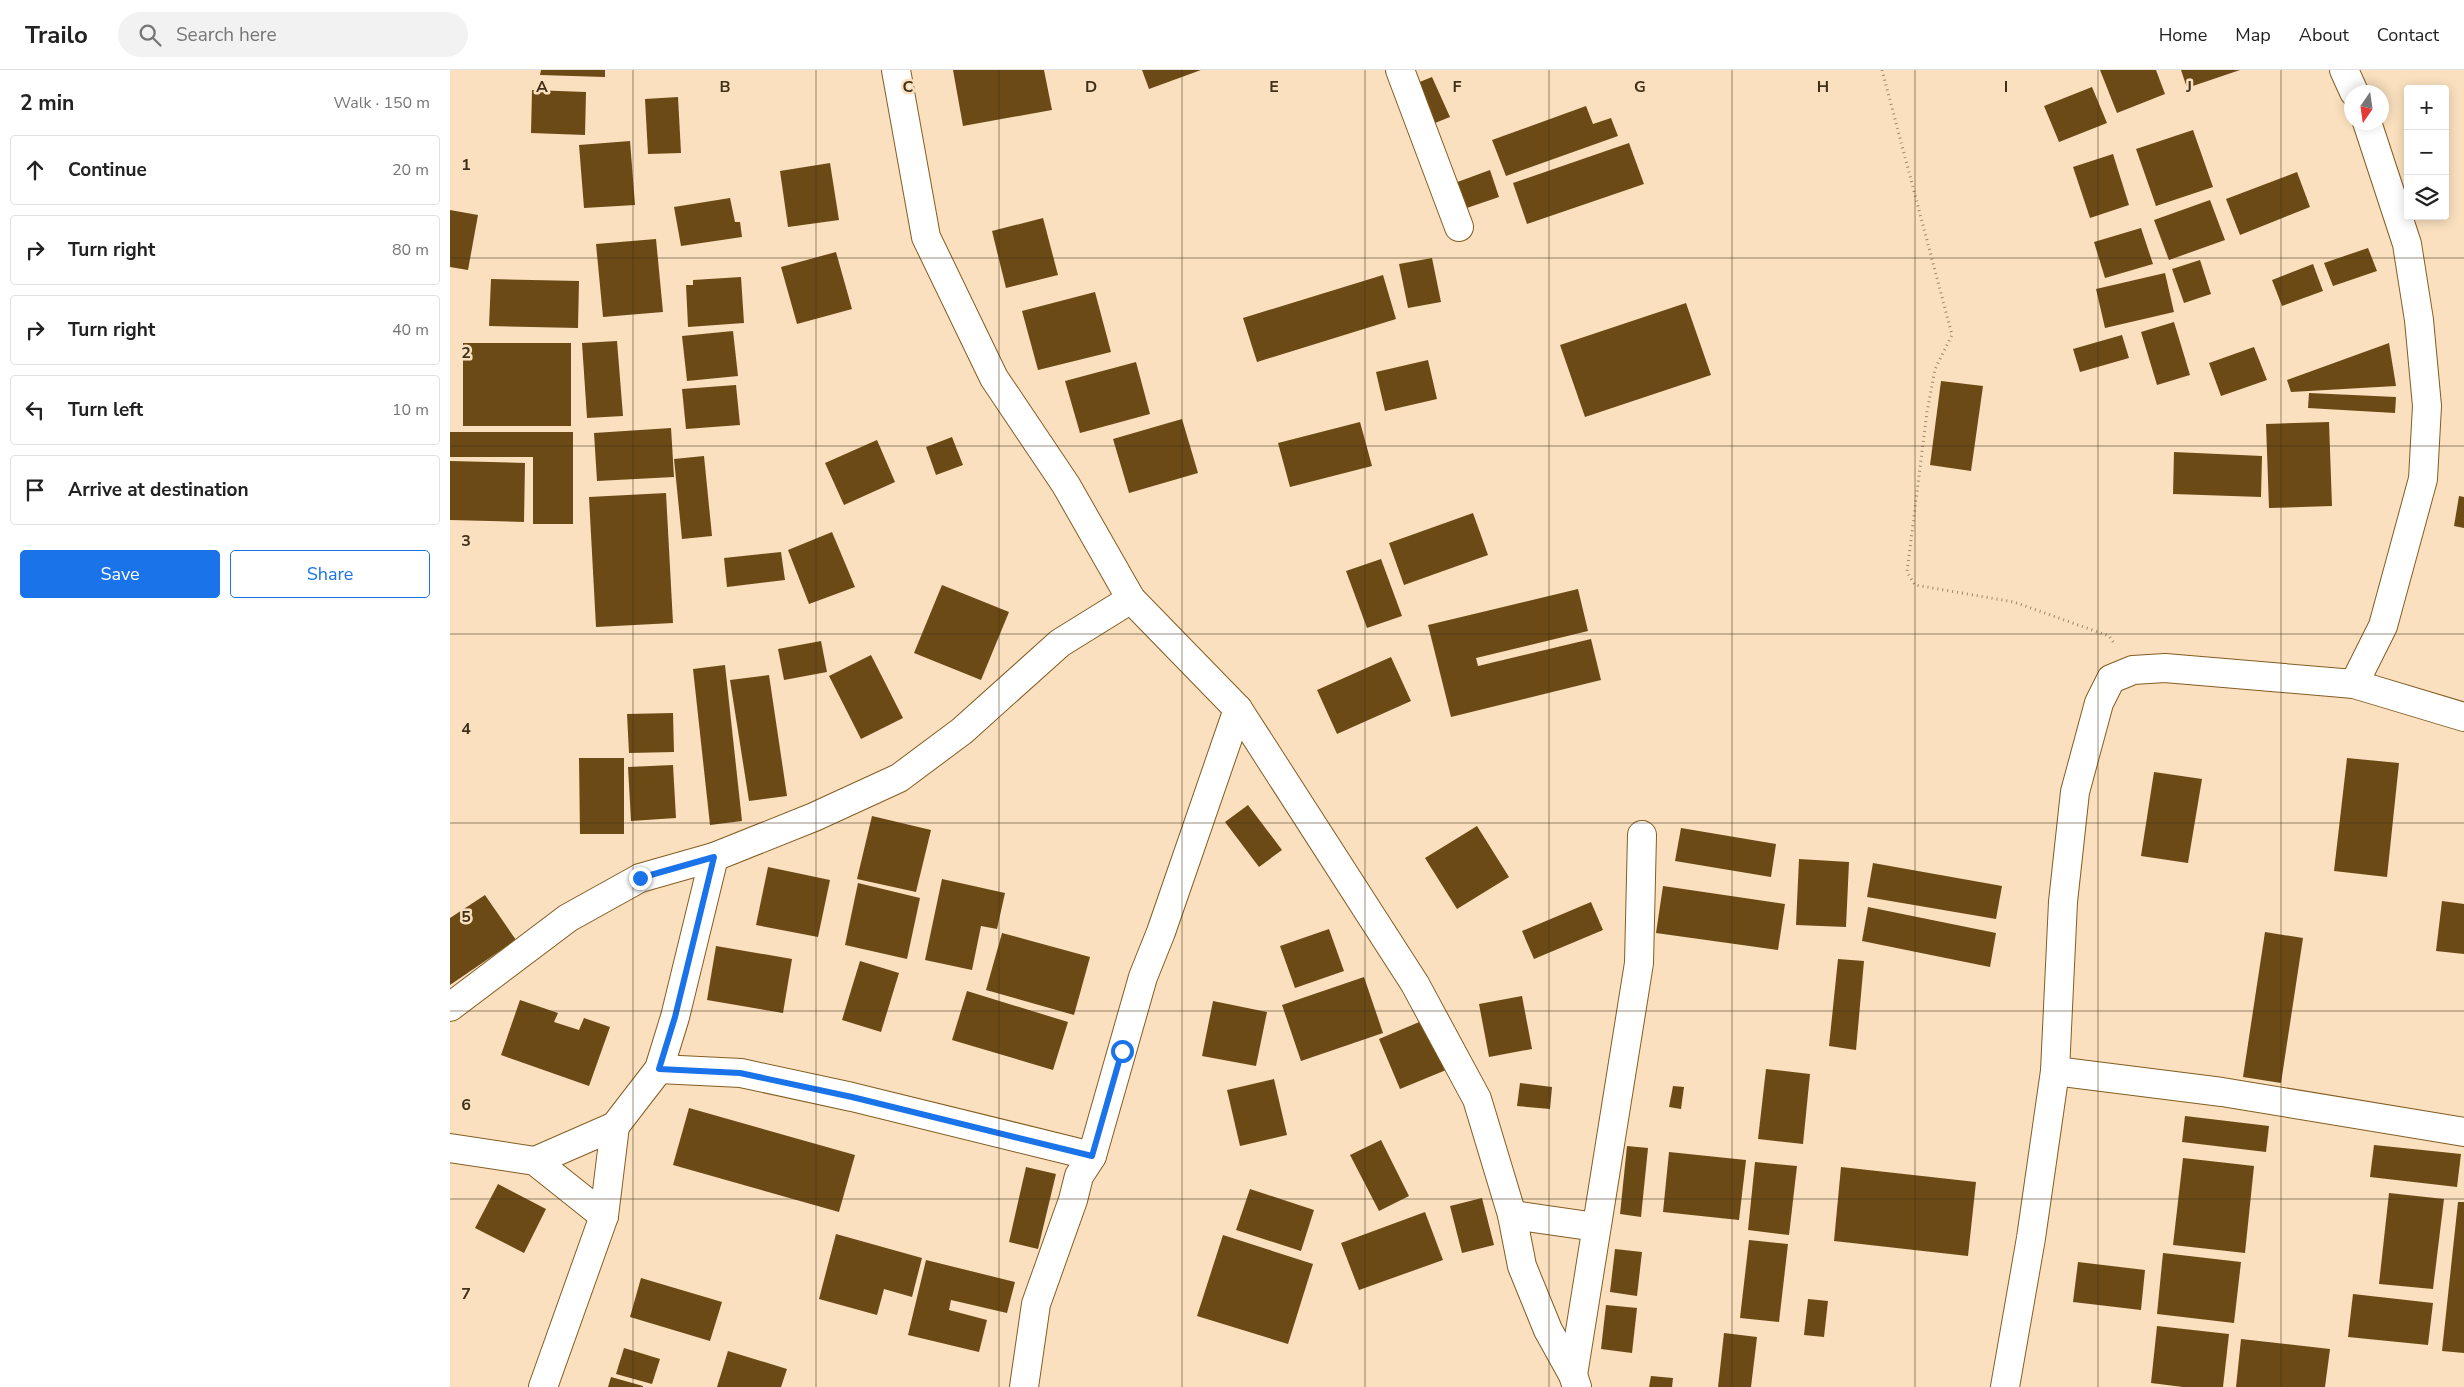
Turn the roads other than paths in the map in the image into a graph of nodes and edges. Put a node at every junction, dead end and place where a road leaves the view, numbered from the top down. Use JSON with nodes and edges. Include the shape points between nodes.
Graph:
{"nodes":[{"id":1,"x":896,"y":70,"type":"edge"},
{"id":2,"x":1400,"y":70,"type":"edge"},
{"id":3,"x":2344,"y":70,"type":"edge"},
{"id":4,"x":2351,"y":85,"type":"edge"},
{"id":5,"x":2370,"y":130,"type":"edge"},
{"id":6,"x":1459,"y":227,"type":"dead end"},
{"id":7,"x":1131,"y":599,"type":"junction"},
{"id":8,"x":2354,"y":684,"type":"junction"},
{"id":9,"x":1238,"y":709,"type":"junction"},
{"id":10,"x":2464,"y":717,"type":"edge"},
{"id":11,"x":1642,"y":835,"type":"dead end"},
{"id":12,"x":714,"y":857,"type":"junction"},
{"id":13,"x":450,"y":1007,"type":"edge"},
{"id":14,"x":659,"y":1069,"type":"junction"},
{"id":15,"x":2056,"y":1071,"type":"junction"},
{"id":16,"x":615,"y":1126,"type":"junction"},
{"id":17,"x":2464,"y":1132,"type":"edge"},
{"id":18,"x":450,"y":1148,"type":"edge"},
{"id":19,"x":1092,"y":1156,"type":"junction"},
{"id":20,"x":534,"y":1161,"type":"junction"},
{"id":21,"x":1512,"y":1215,"type":"junction"},
{"id":22,"x":604,"y":1216,"type":"junction"},
{"id":23,"x":1596,"y":1227,"type":"junction"},
{"id":24,"x":1575,"y":1381,"type":"edge"},
{"id":25,"x":543,"y":1387,"type":"edge"},
{"id":26,"x":1024,"y":1387,"type":"edge"},
{"id":27,"x":2005,"y":1387,"type":"edge"}],
"edges":[{"from":1,"to":7,"type":"street","via":[[926,237],[994,378],[1066,485]]},
{"from":2,"to":6,"type":"street"},
{"from":3,"to":4,"type":"street"},
{"from":5,"to":8,"type":"street","via":[[2407,244],[2419,320],[2427,406],[2420,488],[2383,626]]},
{"from":7,"to":9,"type":"street"},
{"from":7,"to":12,"type":"street","via":[[1060,643],[962,731],[899,778]]},
{"from":8,"to":10,"type":"street"},
{"from":8,"to":15,"type":"street","via":[[2165,668],[2133,670],[2111,679],[2099,703],[2075,792],[2063,902]]},
{"from":9,"to":19,"type":"street","via":[[1143,977]]},
{"from":9,"to":21,"type":"street","via":[[1415,984],[1477,1099]]},
{"from":11,"to":23,"type":"street","via":[[1639,963]]},
{"from":12,"to":13,"type":"street","via":[[640,878],[568,918]]},
{"from":12,"to":14,"type":"street"},
{"from":14,"to":16,"type":"street"},
{"from":14,"to":19,"type":"street","via":[[740,1073]]},
{"from":15,"to":17,"type":"street","via":[[2222,1092]]},
{"from":15,"to":27,"type":"street"},
{"from":16,"to":20,"type":"street"},
{"from":16,"to":22,"type":"street"},
{"from":18,"to":20,"type":"street"},
{"from":19,"to":26,"type":"street","via":[[1079,1176],[1036,1304]]},
{"from":20,"to":22,"type":"street"},
{"from":21,"to":23,"type":"street"},
{"from":21,"to":24,"type":"street","via":[[1522,1266],[1548,1330]]},
{"from":22,"to":25,"type":"street"},
{"from":23,"to":24,"type":"street"}]}
